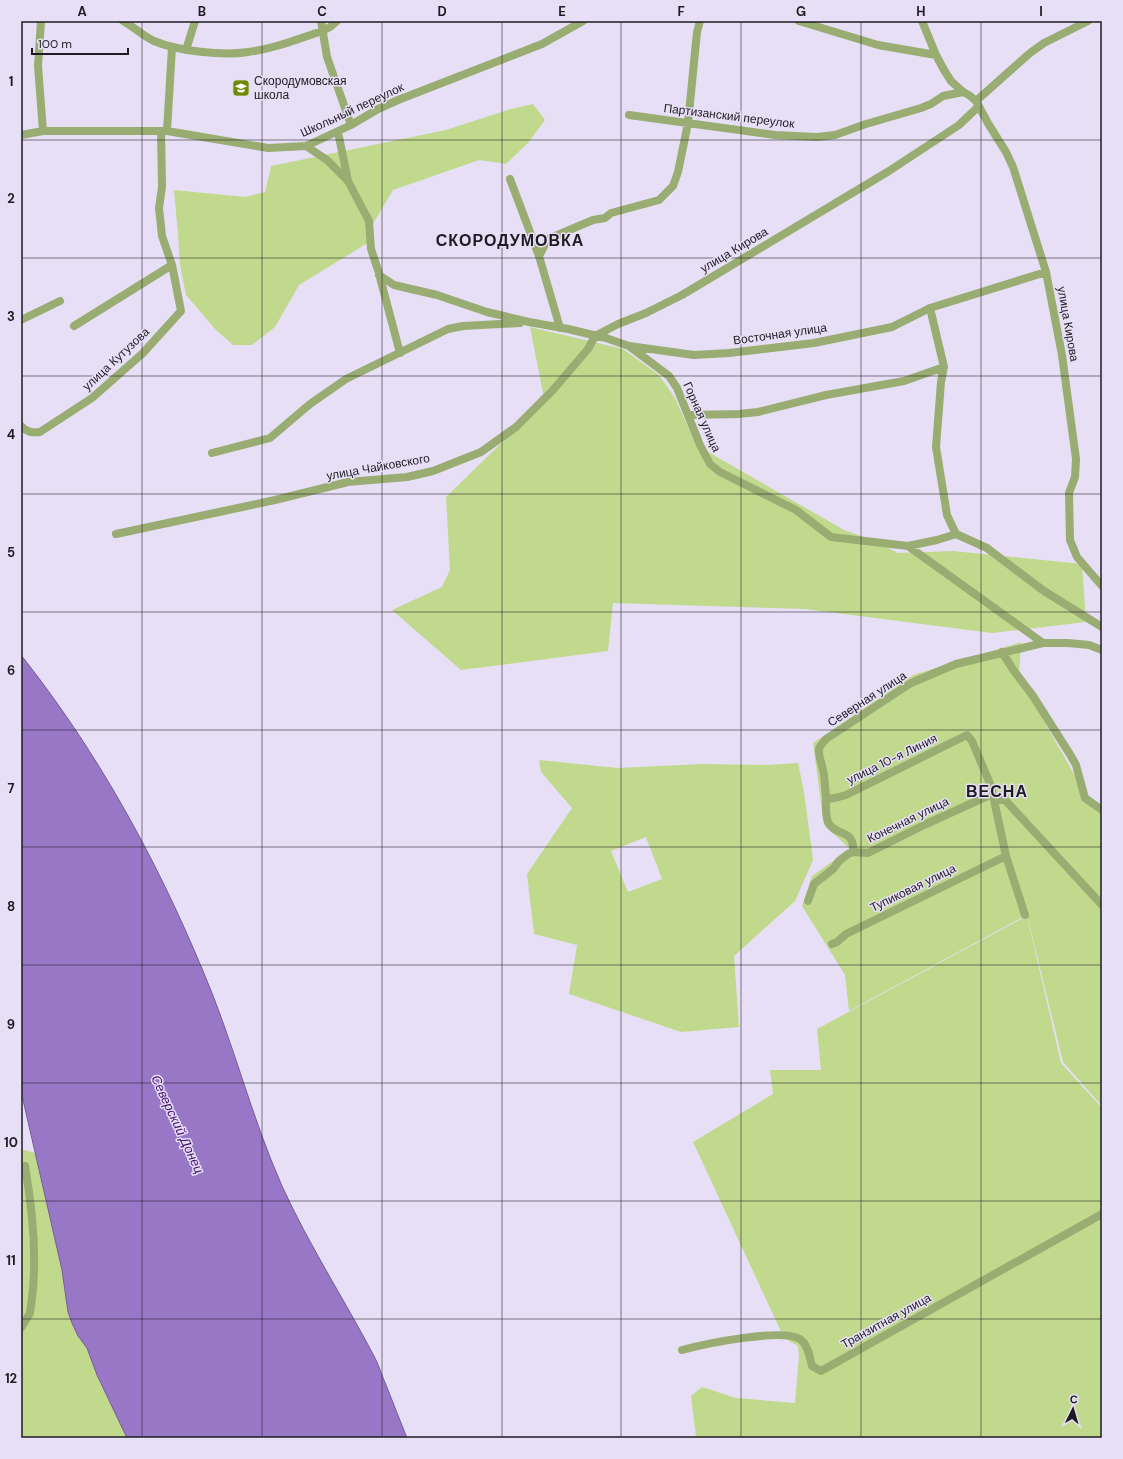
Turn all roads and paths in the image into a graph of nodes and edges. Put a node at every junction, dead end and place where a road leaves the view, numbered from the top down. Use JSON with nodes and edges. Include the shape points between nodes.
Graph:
{"nodes":[{"id":1,"x":41,"y":21,"type":"edge"},
{"id":2,"x":123,"y":21,"type":"edge"},
{"id":3,"x":195,"y":21,"type":"edge"},
{"id":4,"x":321,"y":21,"type":"edge"},
{"id":5,"x":337,"y":21,"type":"edge"},
{"id":6,"x":583,"y":21,"type":"edge"},
{"id":7,"x":700,"y":21,"type":"edge"},
{"id":8,"x":799,"y":21,"type":"edge"},
{"id":9,"x":922,"y":21,"type":"edge"},
{"id":10,"x":1088,"y":21,"type":"edge"},
{"id":11,"x":322,"y":32,"type":"junction"},
{"id":12,"x":172,"y":47,"type":"junction"},
{"id":13,"x":186,"y":50,"type":"junction"},
{"id":14,"x":936,"y":55,"type":"junction"},
{"id":15,"x":963,"y":92,"type":"junction"},
{"id":16,"x":978,"y":103,"type":"junction"},
{"id":17,"x":629,"y":115,"type":"dead end"},
{"id":18,"x":688,"y":123,"type":"junction"},
{"id":19,"x":351,"y":125,"type":"junction"},
{"id":20,"x":43,"y":131,"type":"junction"},
{"id":21,"x":164,"y":131,"type":"junction"},
{"id":22,"x":338,"y":132,"type":"junction"},
{"id":23,"x":21,"y":135,"type":"edge"},
{"id":24,"x":306,"y":146,"type":"junction"},
{"id":25,"x":510,"y":179,"type":"dead end"},
{"id":26,"x":348,"y":182,"type":"junction"},
{"id":27,"x":539,"y":256,"type":"junction"},
{"id":28,"x":172,"y":265,"type":"junction"},
{"id":29,"x":1046,"y":272,"type":"junction"},
{"id":30,"x":379,"y":275,"type":"junction"},
{"id":31,"x":60,"y":301,"type":"dead end"},
{"id":32,"x":930,"y":308,"type":"junction"},
{"id":33,"x":21,"y":320,"type":"edge"},
{"id":34,"x":528,"y":322,"type":"junction"},
{"id":35,"x":74,"y":326,"type":"dead end"},
{"id":36,"x":560,"y":328,"type":"junction"},
{"id":37,"x":595,"y":336,"type":"junction"},
{"id":38,"x":629,"y":346,"type":"junction"},
{"id":39,"x":400,"y":353,"type":"junction"},
{"id":40,"x":944,"y":367,"type":"junction"},
{"id":41,"x":689,"y":415,"type":"junction"},
{"id":42,"x":21,"y":426,"type":"edge"},
{"id":43,"x":212,"y":453,"type":"dead end"},
{"id":44,"x":116,"y":534,"type":"dead end"},
{"id":45,"x":956,"y":534,"type":"junction"},
{"id":46,"x":908,"y":546,"type":"junction"},
{"id":47,"x":1102,"y":586,"type":"edge"},
{"id":48,"x":1102,"y":627,"type":"edge"},
{"id":49,"x":1043,"y":643,"type":"junction"},
{"id":50,"x":1102,"y":650,"type":"edge"},
{"id":51,"x":1002,"y":652,"type":"junction"},
{"id":52,"x":993,"y":797,"type":"junction"},
{"id":53,"x":826,"y":799,"type":"junction"},
{"id":54,"x":1102,"y":810,"type":"edge"},
{"id":55,"x":853,"y":852,"type":"junction"},
{"id":56,"x":1006,"y":856,"type":"junction"},
{"id":57,"x":808,"y":901,"type":"dead end"},
{"id":58,"x":1102,"y":905,"type":"edge"},
{"id":59,"x":1025,"y":914,"type":"dead end"},
{"id":60,"x":832,"y":944,"type":"dead end"},
{"id":61,"x":25,"y":1166,"type":"dead end"},
{"id":62,"x":1102,"y":1214,"type":"edge"},
{"id":63,"x":21,"y":1328,"type":"edge"},
{"id":64,"x":682,"y":1350,"type":"dead end"}],
"edges":[{"from":1,"to":20,"type":"street","via":[[38,66]]},
{"from":2,"to":12,"type":"street","via":[[154,41]]},
{"from":3,"to":13,"type":"street"},
{"from":4,"to":11,"type":"street"},
{"from":5,"to":11,"type":"street"},
{"from":6,"to":19,"type":"street","name":"Школьный переулок","via":[[542,44],[398,100]]},
{"from":7,"to":18,"type":"street"},
{"from":8,"to":14,"type":"street","via":[[878,45]]},
{"from":9,"to":14,"type":"street"},
{"from":10,"to":16,"type":"street","via":[[1030,52]]},
{"from":11,"to":13,"type":"street","via":[[247,53]]},
{"from":11,"to":19,"type":"street","via":[[332,72]]},
{"from":12,"to":13,"type":"street"},
{"from":12,"to":21,"type":"street","name":"улица Кутузова"},
{"from":14,"to":15,"type":"street","via":[[951,81]]},
{"from":15,"to":16,"type":"street"},
{"from":15,"to":18,"type":"street","name":"Партизанский переулок","via":[[942,96],[921,108],[835,135],[775,135]]},
{"from":16,"to":29,"type":"street","name":"улица Кирова","via":[[1013,167]]},
{"from":16,"to":37,"type":"street","name":"улица Кирова","via":[[959,125],[889,171],[682,296]]},
{"from":17,"to":18,"type":"street","name":"Партизанский переулок"},
{"from":18,"to":27,"type":"street","via":[[673,186],[659,200],[611,213],[605,218],[593,220],[548,239]]},
{"from":19,"to":22,"type":"street","name":"Школьный переулок"},
{"from":20,"to":21,"type":"street","name":"Школьный переулок"},
{"from":20,"to":23,"type":"street","name":"Школьный переулок"},
{"from":21,"to":24,"type":"street","name":"Школьный переулок","via":[[268,148]]},
{"from":21,"to":28,"type":"street","name":"улица Кутузова","via":[[159,208],[162,236]]},
{"from":22,"to":24,"type":"street","name":"Школьный переулок"},
{"from":22,"to":26,"type":"street"},
{"from":24,"to":26,"type":"street","via":[[327,160]]},
{"from":25,"to":27,"type":"street"},
{"from":26,"to":30,"type":"street","via":[[369,221],[371,249]]},
{"from":27,"to":36,"type":"street"},
{"from":28,"to":35,"type":"street"},
{"from":28,"to":42,"type":"street","name":"улица Кутузова","via":[[181,311],[143,353],[92,398],[40,432],[31,433]]},
{"from":29,"to":32,"type":"street","name":"Восточная улица"},
{"from":29,"to":47,"type":"street","name":"улица Кирова","via":[[1062,355],[1076,459],[1075,477],[1069,493],[1070,540],[1077,557]]},
{"from":30,"to":34,"type":"street","name":"Горная улица","via":[[394,285]]},
{"from":30,"to":39,"type":"street"},
{"from":31,"to":33,"type":"street"},
{"from":32,"to":38,"type":"street","name":"Восточная улица","via":[[892,327],[806,344],[694,355]]},
{"from":32,"to":40,"type":"street"},
{"from":34,"to":36,"type":"street","name":"Горная улица"},
{"from":34,"to":39,"type":"street","via":[[448,329]]},
{"from":36,"to":37,"type":"street","name":"Горная улица"},
{"from":37,"to":38,"type":"street","name":"Горная улица"},
{"from":37,"to":44,"type":"street","name":"улица Чайковского","via":[[588,349],[553,390],[516,427],[481,452],[414,476],[348,482]]},
{"from":38,"to":41,"type":"street","name":"Горная улица","via":[[669,376]]},
{"from":39,"to":43,"type":"street","via":[[346,379],[310,404],[270,438]]},
{"from":40,"to":41,"type":"street","via":[[904,381],[826,395],[758,412]]},
{"from":40,"to":45,"type":"street","via":[[936,447],[947,515]]},
{"from":41,"to":46,"type":"street","name":"Горная улица","via":[[710,464],[720,472],[796,510],[831,537]]},
{"from":45,"to":46,"type":"street","name":"Горная улица"},
{"from":45,"to":48,"type":"street","via":[[987,548],[1044,591]]},
{"from":46,"to":49,"type":"street"},
{"from":49,"to":50,"type":"street","name":"Северная улица","via":[[1089,645]]},
{"from":49,"to":51,"type":"street","name":"Северная улица"},
{"from":51,"to":53,"type":"street","name":"Северная улица","via":[[956,664],[911,683],[826,739],[819,750]]},
{"from":51,"to":54,"type":"street","via":[[1034,696],[1076,764],[1085,798]]},
{"from":52,"to":53,"type":"street","name":"улица 10-я Линия","via":[[991,786],[967,735],[846,795]]},
{"from":52,"to":55,"type":"street","name":"Конечная улица","via":[[924,825],[868,853]]},
{"from":52,"to":56,"type":"street"},
{"from":52,"to":58,"type":"street","via":[[1005,800]]},
{"from":53,"to":55,"type":"street","via":[[828,821],[836,830],[850,838]]},
{"from":55,"to":57,"type":"street","via":[[814,884]]},
{"from":56,"to":59,"type":"street"},
{"from":56,"to":60,"type":"street","name":"Тупиковая улица","via":[[846,934]]},
{"from":61,"to":63,"type":"street","via":[[32,1202],[34,1252],[32,1306]]},
{"from":62,"to":64,"type":"street","name":"Транзитная улица","via":[[821,1371],[812,1366],[802,1340],[789,1335],[715,1342]]}]}
